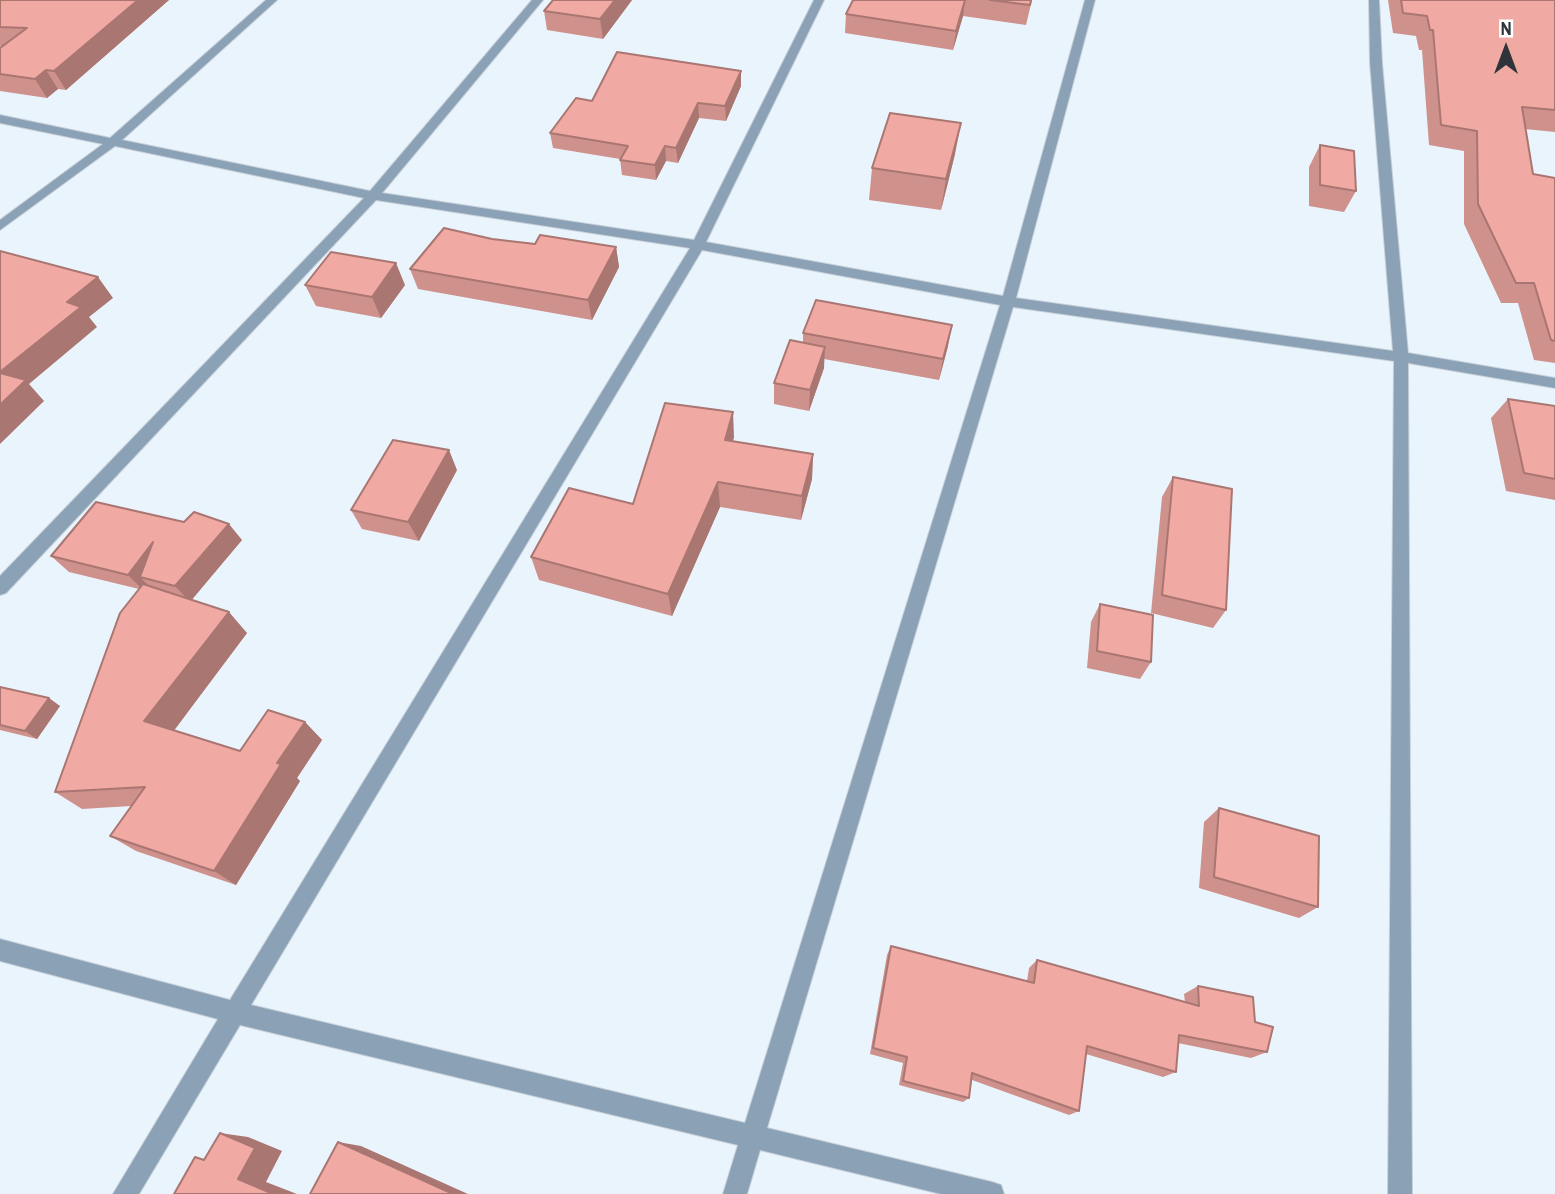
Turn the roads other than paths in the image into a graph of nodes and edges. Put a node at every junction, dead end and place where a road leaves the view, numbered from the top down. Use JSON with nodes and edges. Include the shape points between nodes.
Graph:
{"nodes":[{"id":1,"x":272,"y":0,"type":"edge"},
{"id":2,"x":538,"y":0,"type":"edge"},
{"id":3,"x":819,"y":0,"type":"edge"},
{"id":4,"x":1090,"y":0,"type":"edge"},
{"id":5,"x":1374,"y":0,"type":"edge"},
{"id":6,"x":0,"y":119,"type":"edge"},
{"id":7,"x":113,"y":142,"type":"junction"},
{"id":8,"x":373,"y":195,"type":"junction"},
{"id":9,"x":0,"y":226,"type":"edge"},
{"id":10,"x":698,"y":245,"type":"junction"},
{"id":11,"x":1008,"y":302,"type":"junction"},
{"id":12,"x":1401,"y":357,"type":"junction"},
{"id":13,"x":1555,"y":383,"type":"edge"},
{"id":14,"x":0,"y":588,"type":"edge"},
{"id":15,"x":0,"y":950,"type":"edge"},
{"id":16,"x":236,"y":1013,"type":"junction"},
{"id":17,"x":751,"y":1137,"type":"junction"},
{"id":18,"x":125,"y":1194,"type":"edge"},
{"id":19,"x":735,"y":1194,"type":"edge"},
{"id":20,"x":992,"y":1194,"type":"edge"},
{"id":21,"x":1400,"y":1194,"type":"edge"}],
"edges":[{"from":1,"to":7,"type":"street"},
{"from":2,"to":8,"type":"street"},
{"from":3,"to":10,"type":"street"},
{"from":4,"to":11,"type":"street"},
{"from":5,"to":12,"type":"street"},
{"from":6,"to":7,"type":"street"},
{"from":7,"to":8,"type":"street"},
{"from":7,"to":9,"type":"street"},
{"from":8,"to":10,"type":"street"},
{"from":8,"to":14,"type":"street"},
{"from":10,"to":11,"type":"street"},
{"from":10,"to":16,"type":"street"},
{"from":11,"to":12,"type":"street"},
{"from":11,"to":17,"type":"street"},
{"from":12,"to":13,"type":"street"},
{"from":12,"to":21,"type":"street"},
{"from":15,"to":16,"type":"street"},
{"from":16,"to":17,"type":"street"},
{"from":16,"to":18,"type":"street"},
{"from":17,"to":19,"type":"street"},
{"from":17,"to":20,"type":"street"}]}
